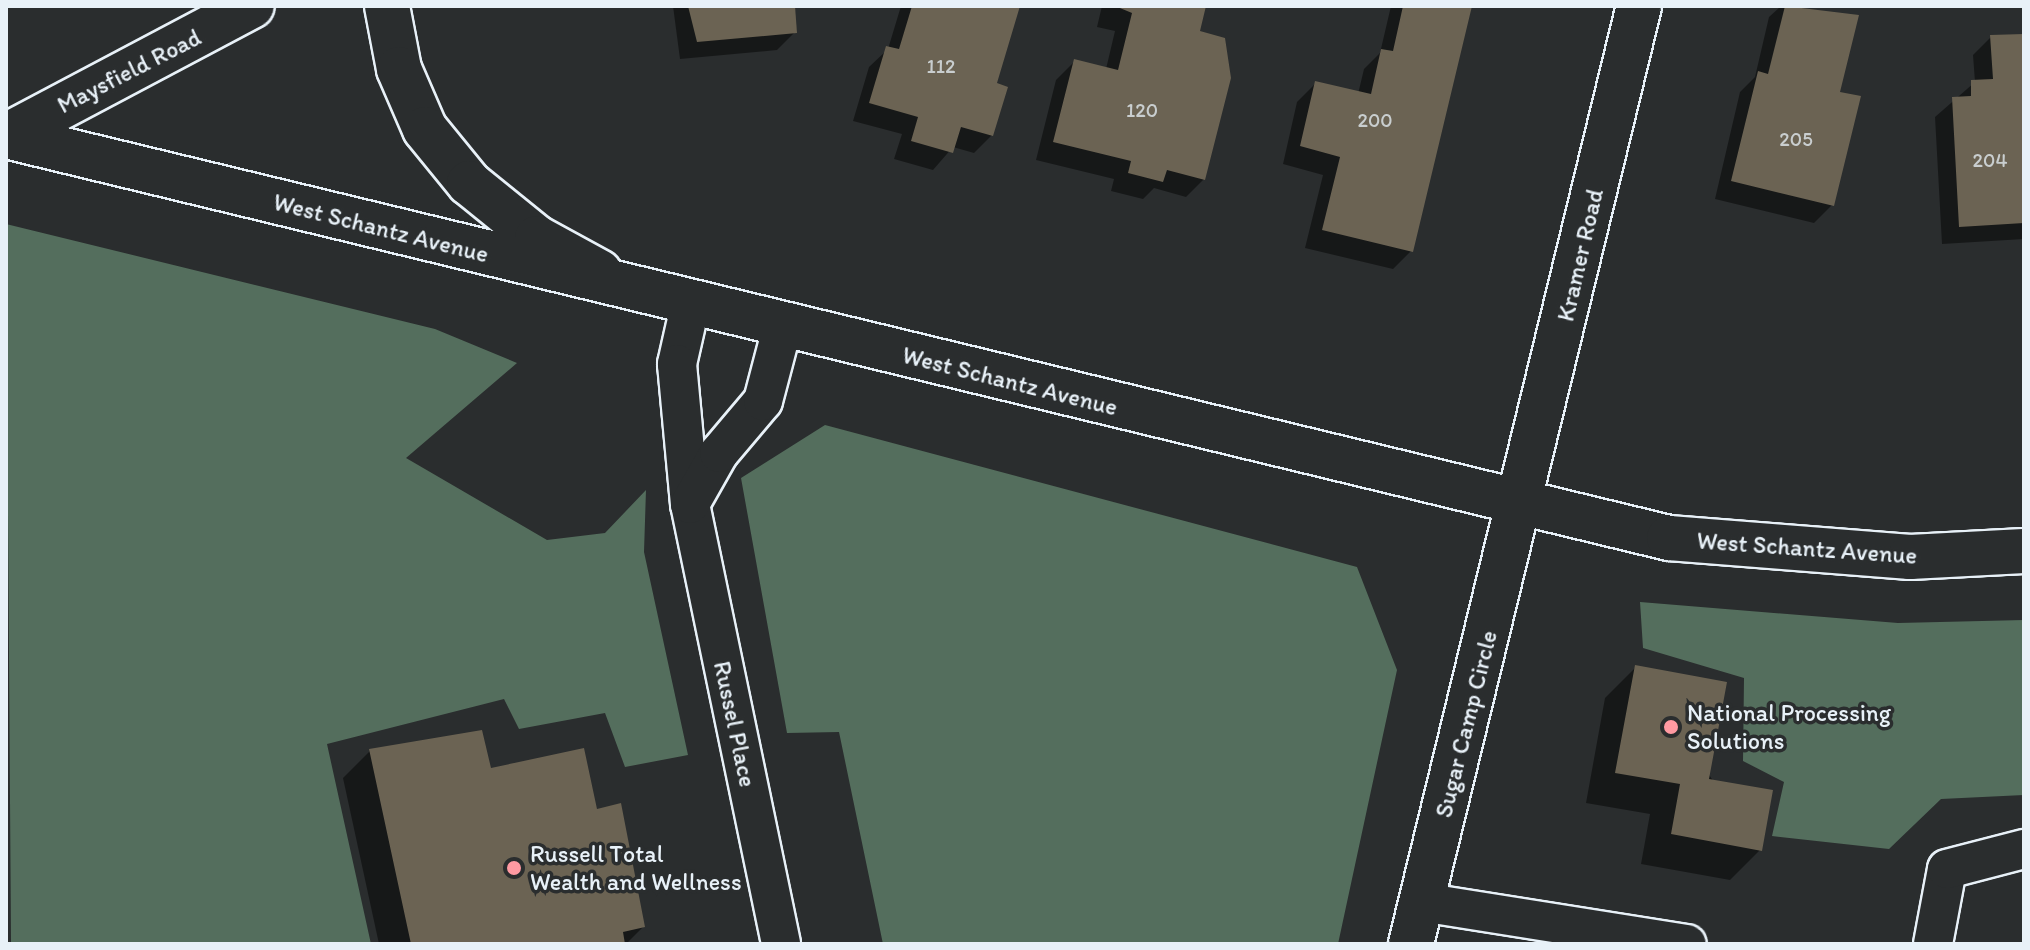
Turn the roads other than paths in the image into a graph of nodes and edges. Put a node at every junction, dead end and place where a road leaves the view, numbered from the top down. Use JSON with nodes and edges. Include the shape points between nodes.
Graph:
{"nodes":[{"id":1,"x":252,"y":6,"type":"edge"},
{"id":2,"x":387,"y":6,"type":"edge"},
{"id":3,"x":1639,"y":6,"type":"edge"},
{"id":4,"x":6,"y":136,"type":"edge"},
{"id":5,"x":641,"y":291,"type":"junction"},
{"id":6,"x":691,"y":302,"type":"junction"},
{"id":7,"x":783,"y":325,"type":"junction"},
{"id":8,"x":690,"y":504,"type":"junction"},
{"id":9,"x":1521,"y":504,"type":"junction"},
{"id":10,"x":2024,"y":551,"type":"edge"},
{"id":11,"x":2024,"y":849,"type":"edge"},
{"id":12,"x":1421,"y":902,"type":"junction"},
{"id":13,"x":781,"y":944,"type":"edge"},
{"id":14,"x":1411,"y":944,"type":"edge"},
{"id":15,"x":1687,"y":944,"type":"edge"},
{"id":16,"x":1933,"y":944,"type":"edge"}],
"edges":[{"from":1,"to":4,"type":"main road","name":"Maysfield Road"},
{"from":2,"to":5,"type":"main road","via":[[399,69],[425,129],[469,183],[537,238]]},
{"from":3,"to":9,"type":"main road","name":"Kramer Road"},
{"from":4,"to":5,"type":"main road","name":"West Schantz Avenue"},
{"from":5,"to":6,"type":"main road","name":"West Schantz Avenue"},
{"from":6,"to":7,"type":"main road","name":"West Schantz Avenue"},
{"from":6,"to":8,"type":"lane","name":"Russel Place","via":[[677,364]]},
{"from":7,"to":8,"type":"lane","via":[[763,401],[719,453]]},
{"from":7,"to":9,"type":"main road","name":"West Schantz Avenue"},
{"from":8,"to":13,"type":"lane","name":"Russel Place"},
{"from":9,"to":10,"type":"main road","name":"West Schantz Avenue","via":[[1669,538],[1773,551]]},
{"from":9,"to":12,"type":"main road","name":"Sugar Camp Circle"},
{"from":11,"to":16,"type":"lane","via":[[1947,869]]},
{"from":12,"to":14,"type":"main road","name":"Sugar Camp Circle"},
{"from":12,"to":15,"type":"lane"}]}
